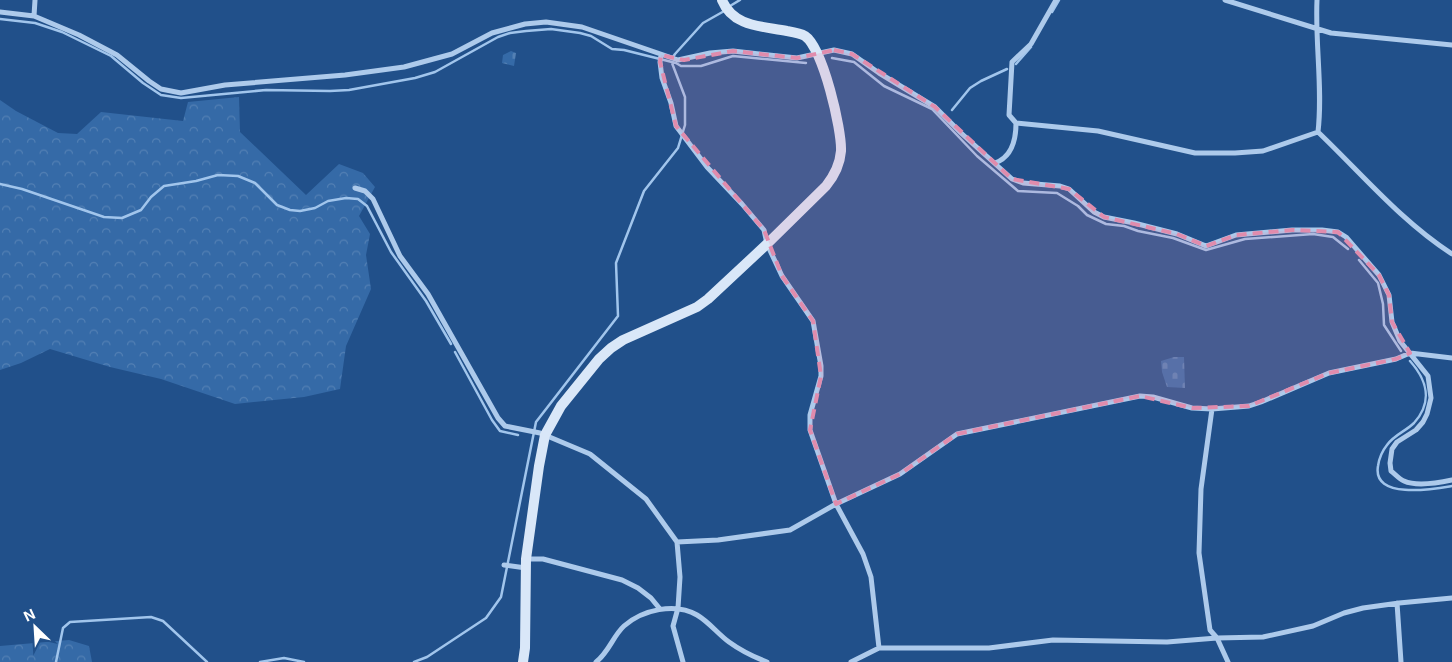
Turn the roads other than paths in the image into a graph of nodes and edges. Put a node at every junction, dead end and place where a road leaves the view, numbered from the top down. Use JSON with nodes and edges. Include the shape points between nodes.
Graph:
{"nodes":[{"id":1,"x":35,"y":0,"type":"edge"},
{"id":2,"x":1056,"y":0,"type":"edge"},
{"id":3,"x":1225,"y":0,"type":"edge"},
{"id":4,"x":1318,"y":0,"type":"edge"},
{"id":5,"x":725,"y":6,"type":"edge"},
{"id":6,"x":0,"y":12,"type":"edge"},
{"id":7,"x":34,"y":16,"type":"junction"},
{"id":8,"x":1316,"y":29,"type":"junction"},
{"id":9,"x":1452,"y":44,"type":"edge"},
{"id":10,"x":819,"y":54,"type":"junction"},
{"id":11,"x":662,"y":55,"type":"junction"},
{"id":12,"x":1016,"y":123,"type":"junction"},
{"id":13,"x":1318,"y":132,"type":"junction"},
{"id":14,"x":995,"y":163,"type":"junction"},
{"id":15,"x":355,"y":188,"type":"dead end"},
{"id":16,"x":767,"y":244,"type":"junction"},
{"id":17,"x":1452,"y":254,"type":"edge"},
{"id":18,"x":1410,"y":353,"type":"junction"},
{"id":19,"x":1452,"y":358,"type":"edge"},
{"id":20,"x":1212,"y":409,"type":"junction"},
{"id":21,"x":542,"y":434,"type":"junction"},
{"id":22,"x":1452,"y":480,"type":"edge"},
{"id":23,"x":836,"y":504,"type":"junction"},
{"id":24,"x":676,"y":542,"type":"junction"},
{"id":25,"x":504,"y":565,"type":"dead end"},
{"id":26,"x":523,"y":565,"type":"junction"},
{"id":27,"x":1452,"y":598,"type":"edge"},
{"id":28,"x":1397,"y":603,"type":"junction"},
{"id":29,"x":678,"y":608,"type":"junction"},
{"id":30,"x":660,"y":609,"type":"junction"},
{"id":31,"x":1217,"y":638,"type":"junction"},
{"id":32,"x":879,"y":648,"type":"junction"},
{"id":33,"x":523,"y":662,"type":"edge"},
{"id":34,"x":596,"y":662,"type":"edge"},
{"id":35,"x":683,"y":662,"type":"edge"},
{"id":36,"x":767,"y":662,"type":"edge"},
{"id":37,"x":854,"y":662,"type":"edge"},
{"id":38,"x":1228,"y":662,"type":"edge"},
{"id":39,"x":1402,"y":662,"type":"edge"}],
"edges":[{"from":1,"to":7,"type":"street"},
{"from":2,"to":12,"type":"street","via":[[1031,44],[1012,62],[1009,115]]},
{"from":3,"to":8,"type":"street"},
{"from":4,"to":8,"type":"street"},
{"from":5,"to":10,"type":"street","via":[[742,22],[806,36]]},
{"from":6,"to":7,"type":"street"},
{"from":7,"to":11,"type":"street","via":[[107,49],[161,89],[182,93],[225,85],[404,67],[452,54],[492,33],[546,22],[582,27]]},
{"from":8,"to":9,"type":"street"},
{"from":8,"to":13,"type":"street"},
{"from":10,"to":11,"type":"street","via":[[797,58],[733,50],[678,60]]},
{"from":10,"to":14,"type":"street","via":[[834,50],[852,54],[935,106]]},
{"from":10,"to":16,"type":"street","via":[[841,143],[839,161],[826,186]]},
{"from":11,"to":16,"type":"street","via":[[662,78],[676,126],[707,167],[764,230]]},
{"from":12,"to":13,"type":"street","via":[[1112,133],[1195,152],[1235,154],[1263,151]]},
{"from":12,"to":14,"type":"street","via":[[1014,143],[1002,160]]},
{"from":13,"to":17,"type":"street","via":[[1393,207]]},
{"from":14,"to":18,"type":"street","via":[[1012,179],[1023,183],[1069,189],[1104,217],[1177,234],[1206,246],[1236,235],[1292,230],[1338,232],[1379,275],[1389,295],[1392,322],[1400,341]]},
{"from":15,"to":21,"type":"street","via":[[365,191],[373,199],[400,256],[428,294],[504,426]]},
{"from":16,"to":21,"type":"street","via":[[697,307],[611,348],[561,406]]},
{"from":16,"to":23,"type":"street","via":[[782,276],[813,321],[821,376],[810,415],[810,430]]},
{"from":18,"to":19,"type":"street"},
{"from":18,"to":20,"type":"street","via":[[1396,360],[1329,373],[1248,406]]},
{"from":18,"to":22,"type":"street","via":[[1428,376],[1431,398],[1423,422],[1392,449],[1391,471],[1404,481],[1414,483]]},
{"from":20,"to":23,"type":"street","via":[[1192,408],[1140,396],[957,434],[900,474]]},
{"from":20,"to":31,"type":"street","via":[[1201,489],[1199,553],[1210,630]]},
{"from":21,"to":24,"type":"street","via":[[590,454],[614,473],[646,499]]},
{"from":21,"to":26,"type":"street"},
{"from":23,"to":24,"type":"street","via":[[790,530]]},
{"from":23,"to":32,"type":"street","via":[[863,554],[871,577]]},
{"from":24,"to":29,"type":"street","via":[[680,577]]},
{"from":25,"to":26,"type":"street"},
{"from":26,"to":30,"type":"street","via":[[543,559],[622,580],[638,588]]},
{"from":26,"to":33,"type":"street","via":[[526,648]]},
{"from":27,"to":28,"type":"street"},
{"from":28,"to":31,"type":"street","via":[[1344,613],[1290,632],[1263,637]]},
{"from":28,"to":39,"type":"street"},
{"from":29,"to":30,"type":"street"},
{"from":29,"to":35,"type":"street","via":[[674,626]]},
{"from":29,"to":36,"type":"street","via":[[696,614],[730,643]]},
{"from":30,"to":34,"type":"street","via":[[636,617],[623,627],[604,656]]},
{"from":31,"to":32,"type":"street","via":[[1167,642],[1053,640],[989,648]]},
{"from":31,"to":38,"type":"street"},
{"from":32,"to":37,"type":"street"}]}
